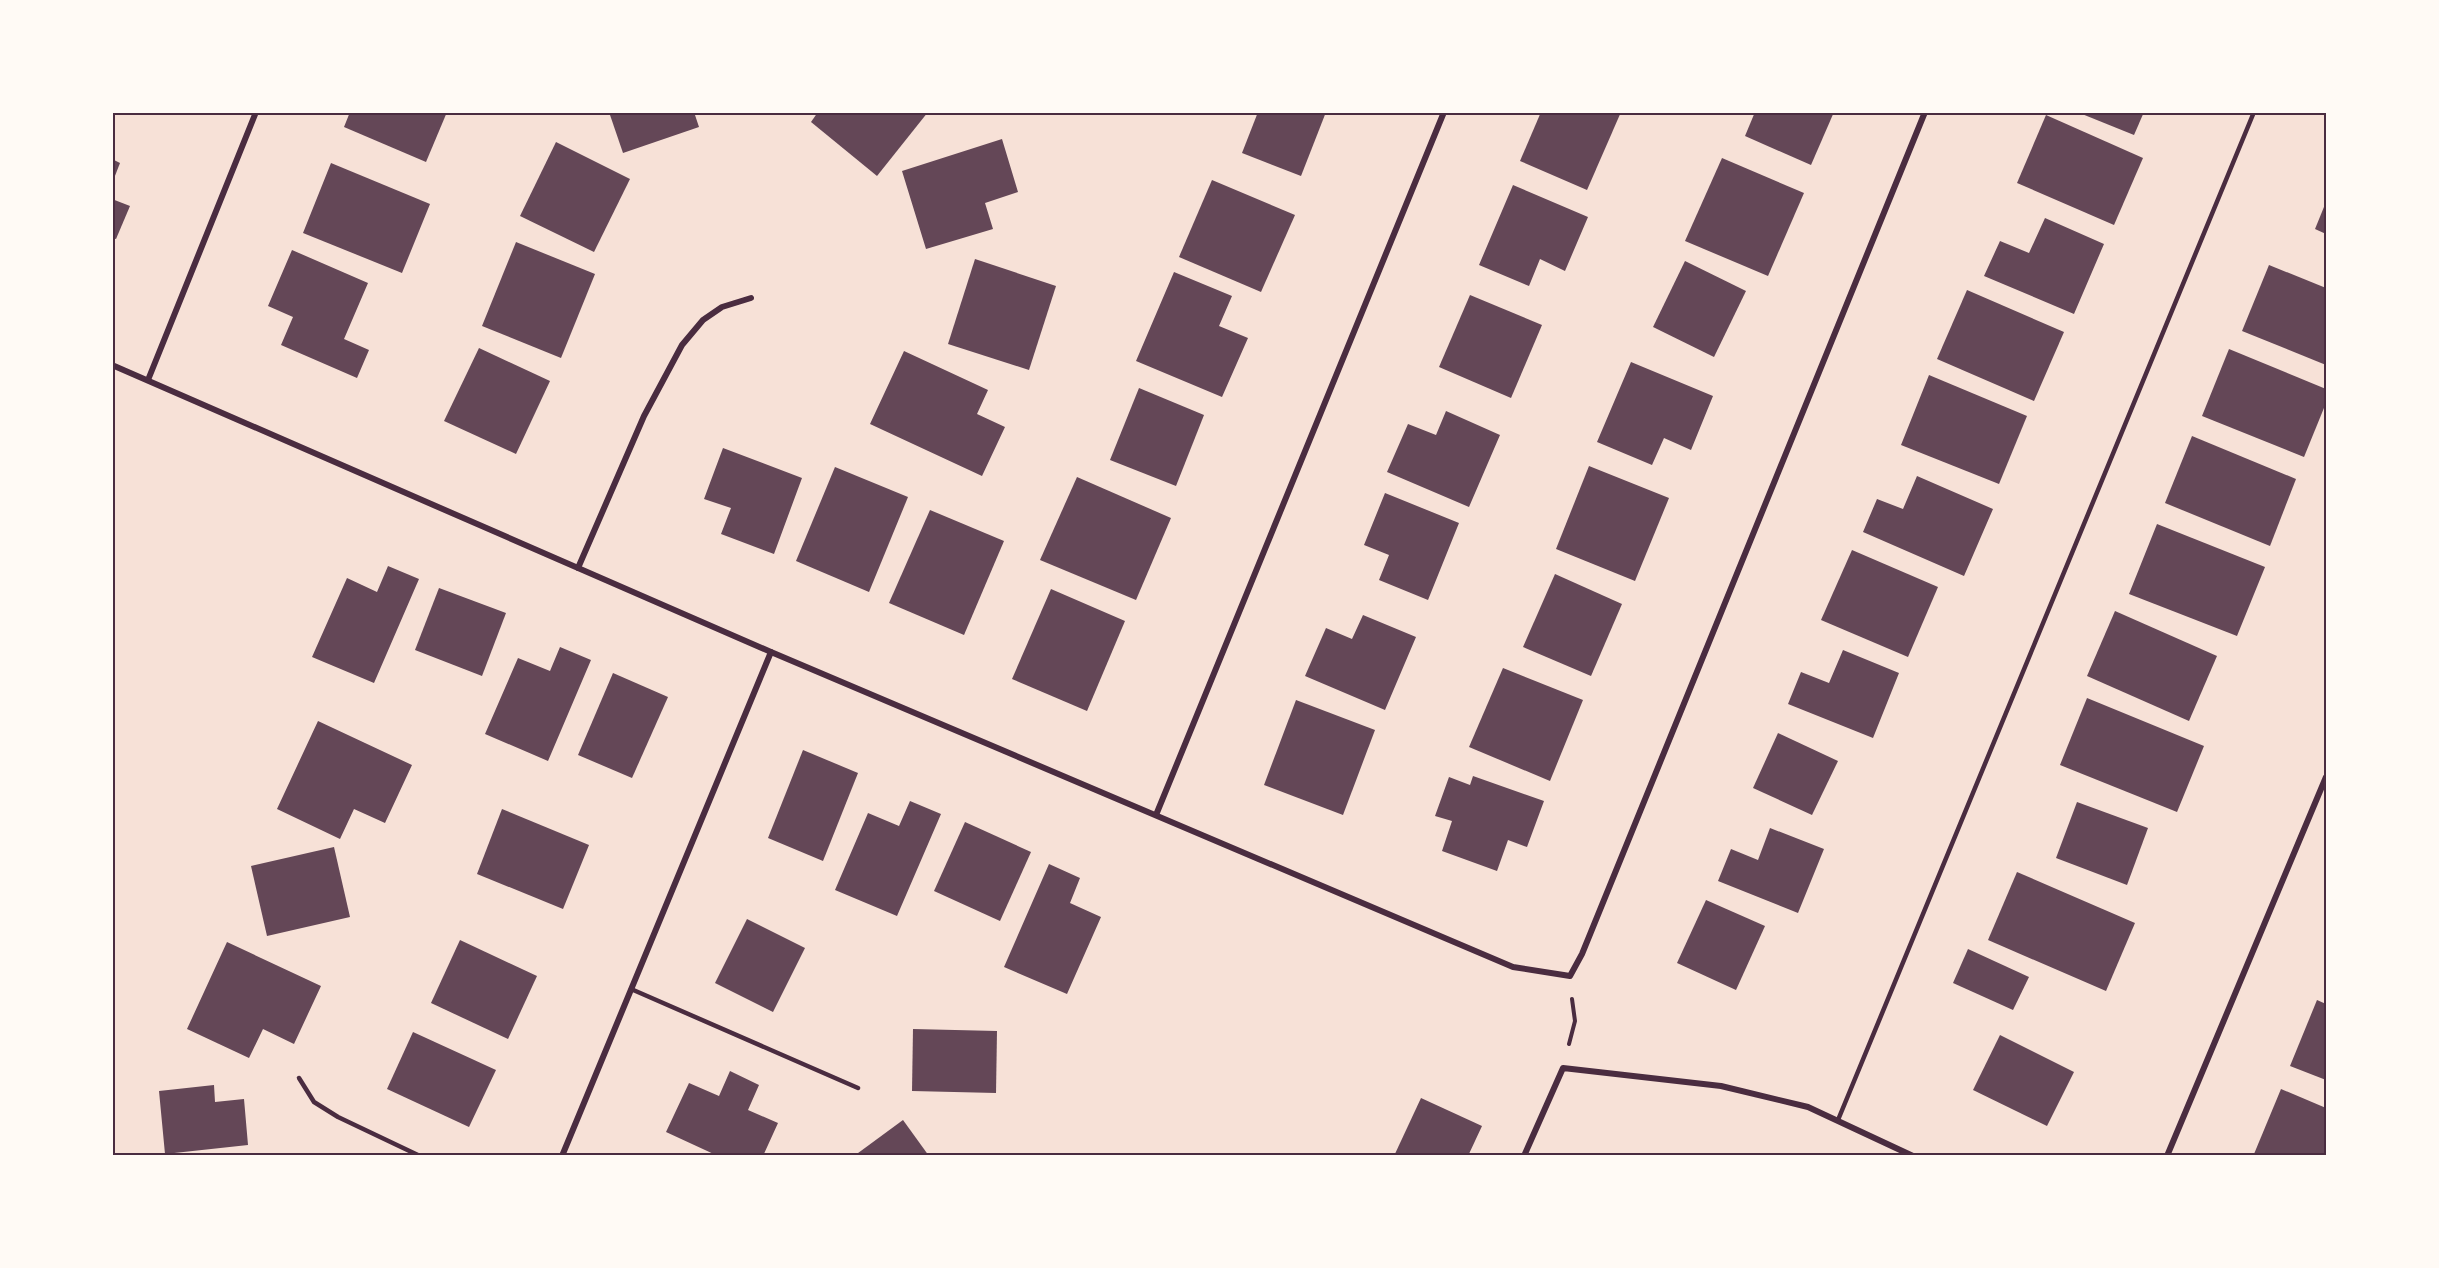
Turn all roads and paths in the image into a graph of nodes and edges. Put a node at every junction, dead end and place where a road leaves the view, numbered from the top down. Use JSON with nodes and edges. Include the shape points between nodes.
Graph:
{"nodes":[{"id":1,"x":256,"y":112,"type":"edge"},
{"id":2,"x":1444,"y":112,"type":"edge"},
{"id":3,"x":1925,"y":112,"type":"edge"},
{"id":4,"x":2254,"y":112,"type":"edge"},
{"id":5,"x":751,"y":297,"type":"dead end"},
{"id":6,"x":112,"y":365,"type":"edge"},
{"id":7,"x":148,"y":380,"type":"junction"},
{"id":8,"x":578,"y":568,"type":"junction"},
{"id":9,"x":771,"y":652,"type":"junction"},
{"id":10,"x":2326,"y":777,"type":"edge"},
{"id":11,"x":1156,"y":815,"type":"junction"},
{"id":12,"x":1570,"y":976,"type":"junction"},
{"id":13,"x":631,"y":989,"type":"junction"},
{"id":14,"x":1563,"y":1068,"type":"junction"},
{"id":15,"x":299,"y":1078,"type":"dead end"},
{"id":16,"x":858,"y":1088,"type":"dead end"},
{"id":17,"x":1838,"y":1120,"type":"junction"},
{"id":18,"x":420,"y":1155,"type":"edge"},
{"id":19,"x":562,"y":1155,"type":"edge"},
{"id":20,"x":1524,"y":1155,"type":"edge"},
{"id":21,"x":1913,"y":1155,"type":"edge"},
{"id":22,"x":2167,"y":1155,"type":"edge"}],
"edges":[{"from":1,"to":7,"type":"street"},
{"from":2,"to":11,"type":"street"},
{"from":3,"to":12,"type":"street"},
{"from":4,"to":17,"type":"lane"},
{"from":5,"to":8,"type":"street","via":[[704,320],[682,345],[644,416]]},
{"from":6,"to":7,"type":"street"},
{"from":7,"to":8,"type":"street"},
{"from":8,"to":9,"type":"street"},
{"from":9,"to":11,"type":"street"},
{"from":9,"to":13,"type":"street"},
{"from":10,"to":22,"type":"street"},
{"from":11,"to":12,"type":"street","via":[[1512,967]]},
{"from":12,"to":14,"type":"path","via":[[1575,1021]]},
{"from":13,"to":16,"type":"lane"},
{"from":13,"to":19,"type":"street"},
{"from":14,"to":17,"type":"street","via":[[1721,1086],[1809,1107]]},
{"from":14,"to":20,"type":"street"},
{"from":15,"to":18,"type":"lane","via":[[314,1102]]},
{"from":17,"to":21,"type":"street"}]}
